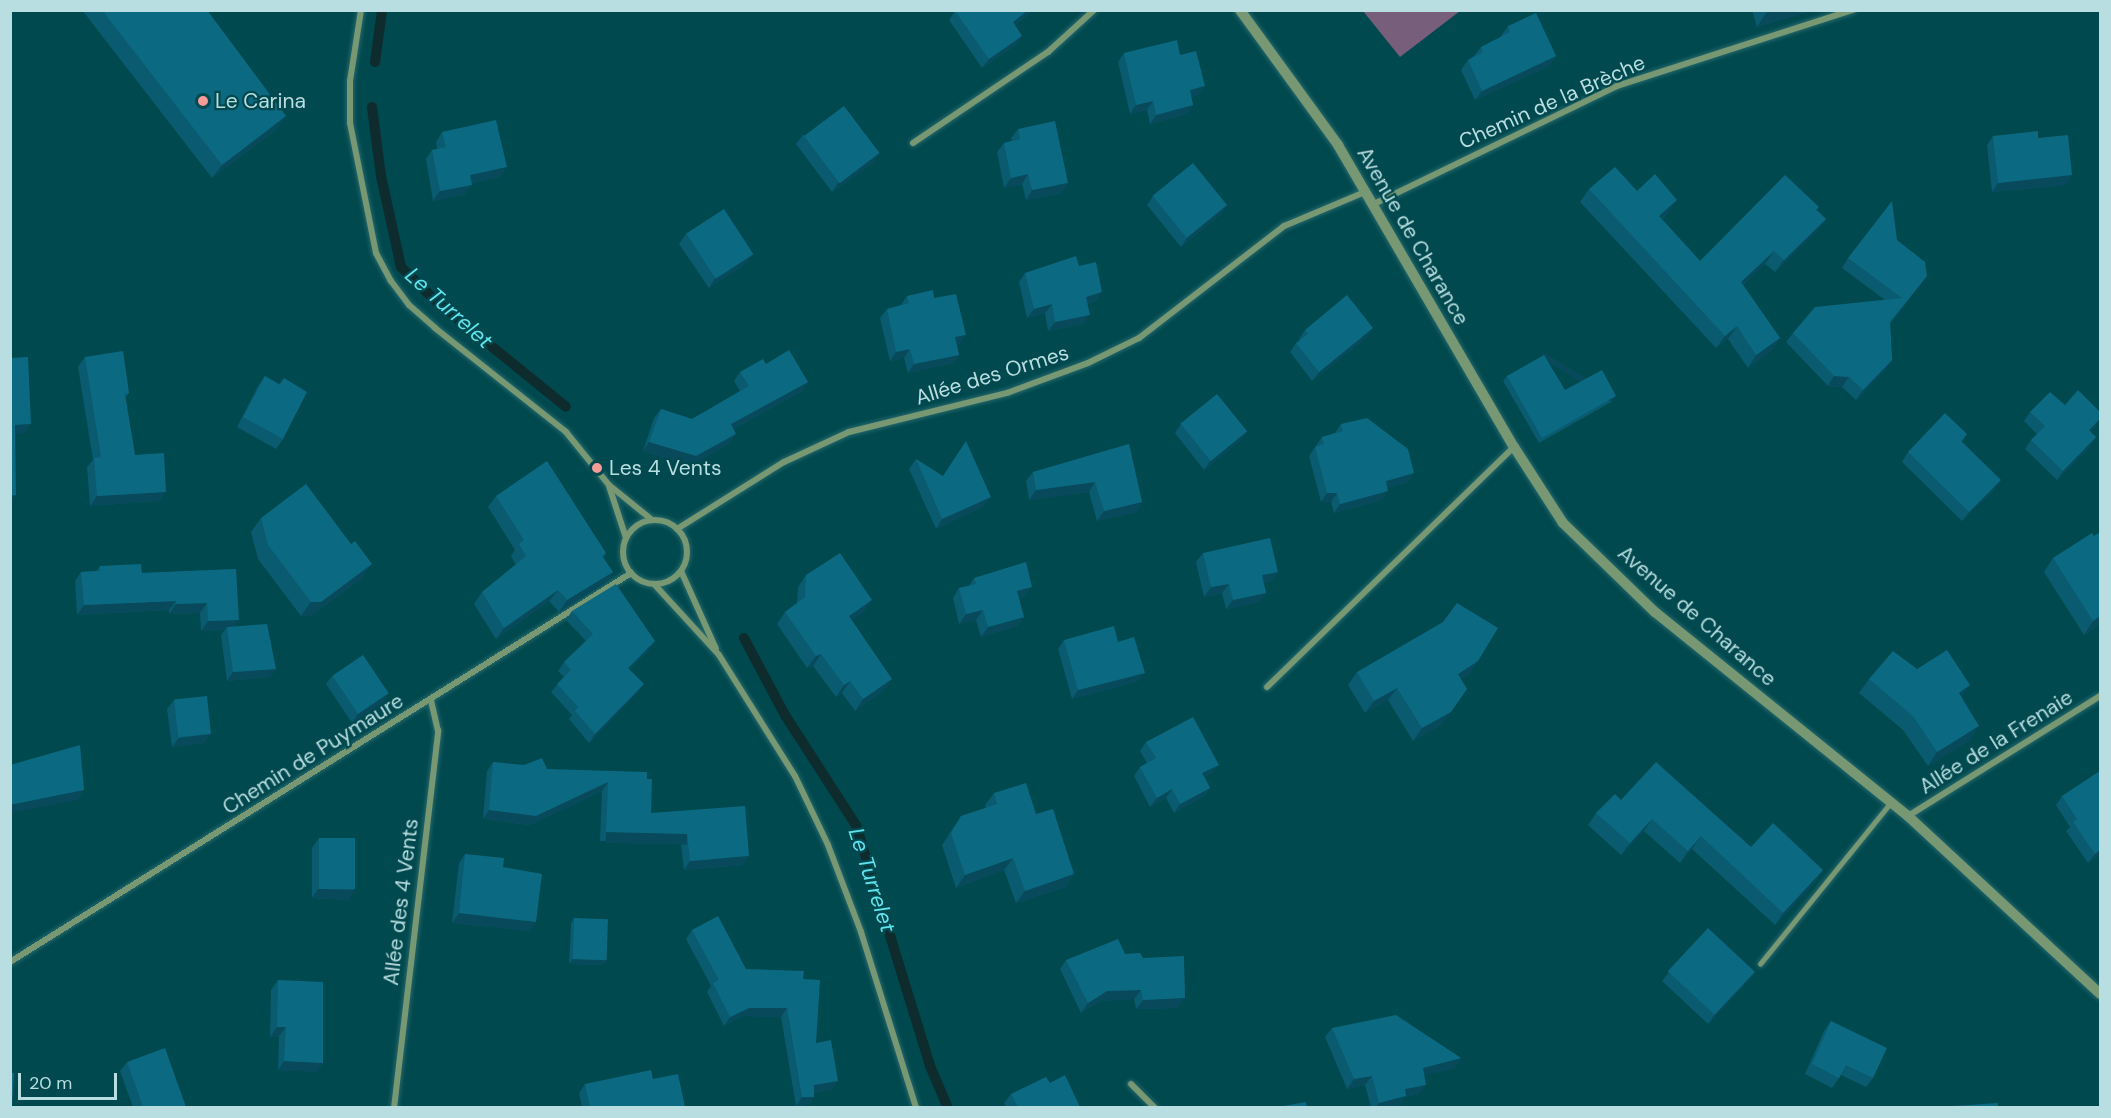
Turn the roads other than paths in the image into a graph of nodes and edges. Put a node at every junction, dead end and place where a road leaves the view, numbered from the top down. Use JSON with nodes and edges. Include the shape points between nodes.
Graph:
{"nodes":[{"id":1,"x":361,"y":10,"type":"edge"},
{"id":2,"x":1094,"y":10,"type":"edge"},
{"id":3,"x":1240,"y":10,"type":"edge"},
{"id":4,"x":1853,"y":10,"type":"edge"},
{"id":5,"x":913,"y":143,"type":"dead end"},
{"id":6,"x":1365,"y":192,"type":"junction"},
{"id":7,"x":1372,"y":205,"type":"junction"},
{"id":8,"x":1514,"y":447,"type":"junction"},
{"id":9,"x":609,"y":485,"type":"junction"},
{"id":10,"x":651,"y":520,"type":"junction"},
{"id":11,"x":677,"y":529,"type":"junction"},
{"id":12,"x":626,"y":538,"type":"junction"},
{"id":13,"x":681,"y":571,"type":"junction"},
{"id":14,"x":631,"y":573,"type":"junction"},
{"id":15,"x":654,"y":584,"type":"junction"},
{"id":16,"x":719,"y":655,"type":"junction"},
{"id":17,"x":1267,"y":687,"type":"dead end"},
{"id":18,"x":2100,"y":696,"type":"edge"},
{"id":19,"x":431,"y":700,"type":"junction"},
{"id":20,"x":1891,"y":802,"type":"junction"},
{"id":21,"x":1908,"y":816,"type":"junction"},
{"id":22,"x":10,"y":962,"type":"edge"},
{"id":23,"x":1760,"y":964,"type":"dead end"},
{"id":24,"x":2100,"y":993,"type":"edge"},
{"id":25,"x":1131,"y":1084,"type":"dead end"},
{"id":26,"x":394,"y":1107,"type":"edge"},
{"id":27,"x":916,"y":1107,"type":"edge"},
{"id":28,"x":1155,"y":1107,"type":"edge"}],
"edges":[{"from":1,"to":9,"type":"street","via":[[350,81],[350,123],[376,253],[409,305],[559,425]]},
{"from":2,"to":5,"type":"street","via":[[1048,52]]},
{"from":3,"to":6,"type":"street","name":"Avenue de Charance","via":[[1338,145]]},
{"from":4,"to":7,"type":"street","name":"Chemin de la Brèche","via":[[1617,86]]},
{"from":6,"to":7,"type":"street","name":"Avenue de Charance"},
{"from":6,"to":11,"type":"street","name":"Allée des Ormes","via":[[1284,226],[1139,338],[1109,353],[1007,393],[849,432],[784,462]]},
{"from":7,"to":8,"type":"street","name":"Avenue de Charance"},
{"from":8,"to":17,"type":"street"},
{"from":8,"to":20,"type":"street","name":"Avenue de Charance","via":[[1563,523],[1655,612]]},
{"from":9,"to":10,"type":"street"},
{"from":9,"to":12,"type":"street"},
{"from":10,"to":11,"type":"street"},
{"from":10,"to":12,"type":"street","via":[[632,529]]},
{"from":11,"to":13,"type":"street","via":[[687,551]]},
{"from":12,"to":14,"type":"street","via":[[623,559]]},
{"from":13,"to":15,"type":"street","via":[[674,579]]},
{"from":13,"to":16,"type":"street"},
{"from":14,"to":15,"type":"street"},
{"from":14,"to":19,"type":"street","name":"Chemin de Puymaure"},
{"from":15,"to":16,"type":"street"},
{"from":16,"to":27,"type":"street","via":[[795,776],[828,845],[861,932]]},
{"from":18,"to":21,"type":"street","name":"Allée de la Frenaie"},
{"from":19,"to":22,"type":"street","name":"Chemin de Puymaure"},
{"from":19,"to":26,"type":"street","name":"Allée des 4 Vents","via":[[438,731]]},
{"from":20,"to":21,"type":"street","name":"Avenue de Charance"},
{"from":20,"to":23,"type":"lane"},
{"from":21,"to":24,"type":"street","name":"Avenue de Charance"},
{"from":25,"to":28,"type":"street"}]}
